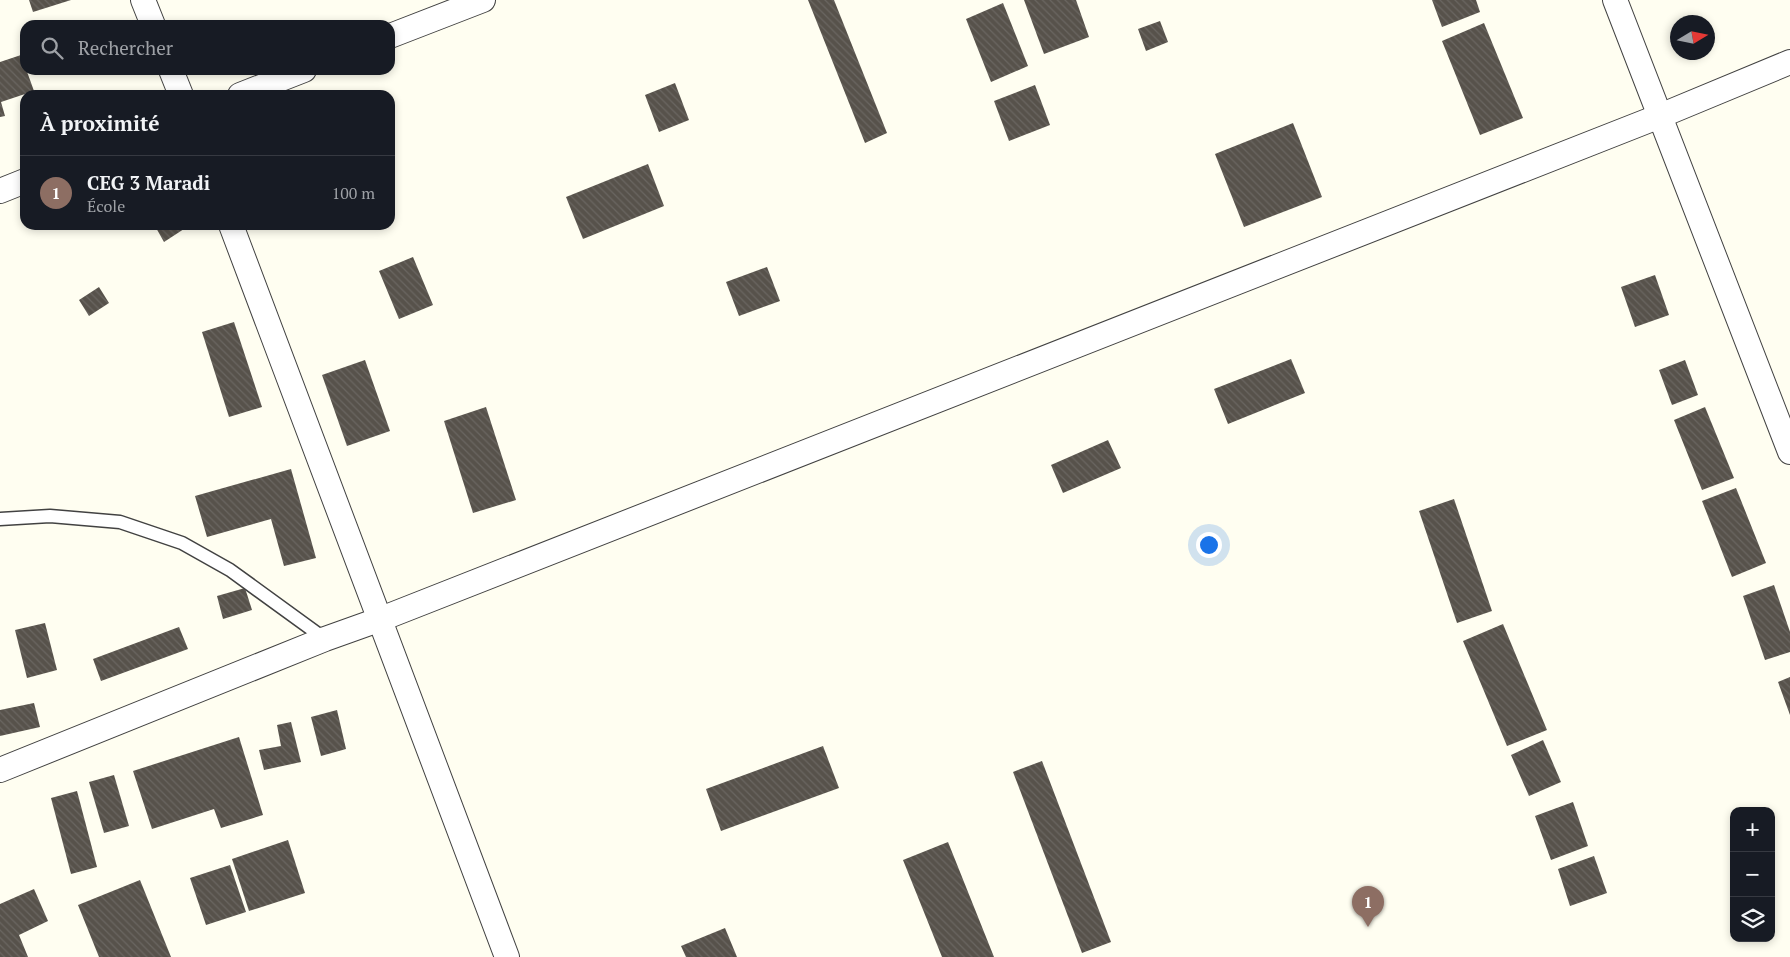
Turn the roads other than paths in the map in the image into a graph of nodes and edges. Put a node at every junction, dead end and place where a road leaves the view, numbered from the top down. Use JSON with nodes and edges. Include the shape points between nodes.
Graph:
{"nodes":[{"id":1,"x":144,"y":0,"type":"edge"},
{"id":2,"x":483,"y":0,"type":"edge"},
{"id":3,"x":1615,"y":0,"type":"edge"},
{"id":4,"x":151,"y":20,"type":"edge"},
{"id":5,"x":395,"y":34,"type":"edge"},
{"id":6,"x":1790,"y":62,"type":"edge"},
{"id":7,"x":173,"y":75,"type":"edge"},
{"id":8,"x":291,"y":75,"type":"edge"},
{"id":9,"x":179,"y":90,"type":"edge"},
{"id":10,"x":253,"y":90,"type":"edge"},
{"id":11,"x":1660,"y":116,"type":"junction"},
{"id":12,"x":20,"y":183,"type":"edge"},
{"id":13,"x":0,"y":191,"type":"edge"},
{"id":14,"x":233,"y":230,"type":"edge"},
{"id":15,"x":1782,"y":409,"type":"edge"},
{"id":16,"x":1790,"y":452,"type":"edge"},
{"id":17,"x":0,"y":519,"type":"edge"},
{"id":18,"x":381,"y":619,"type":"junction"},
{"id":19,"x":325,"y":639,"type":"junction"},
{"id":20,"x":0,"y":770,"type":"edge"},
{"id":21,"x":507,"y":957,"type":"edge"}],
"edges":[{"from":1,"to":4,"type":"street"},
{"from":2,"to":5,"type":"street"},
{"from":3,"to":11,"type":"street"},
{"from":6,"to":11,"type":"street"},
{"from":7,"to":9,"type":"street"},
{"from":8,"to":10,"type":"street"},
{"from":11,"to":15,"type":"street"},
{"from":11,"to":18,"type":"street"},
{"from":12,"to":13,"type":"street"},
{"from":14,"to":18,"type":"street"},
{"from":15,"to":16,"type":"street"},
{"from":17,"to":19,"type":"lane","via":[[50,516],[120,522],[182,542],[230,570]]},
{"from":18,"to":19,"type":"street"},
{"from":18,"to":21,"type":"street"},
{"from":19,"to":20,"type":"street"}]}
